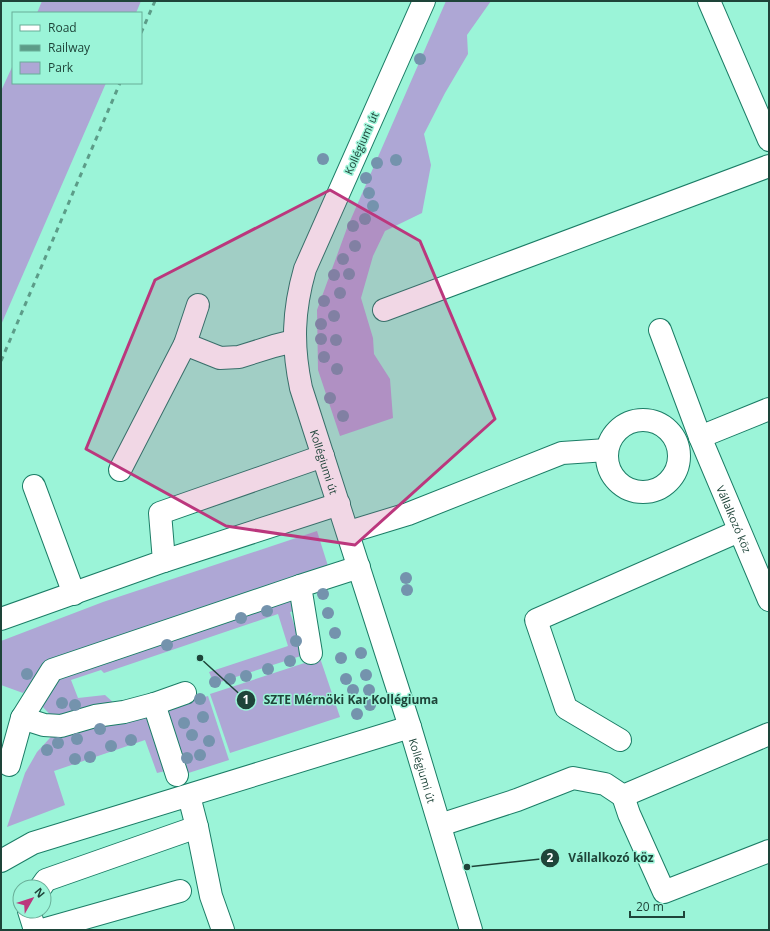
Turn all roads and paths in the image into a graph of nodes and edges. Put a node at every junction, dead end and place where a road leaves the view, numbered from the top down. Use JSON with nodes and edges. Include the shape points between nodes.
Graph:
{"nodes":[{"id":1,"x":424,"y":1,"type":"edge"},
{"id":2,"x":709,"y":1,"type":"edge"},
{"id":3,"x":769,"y":140,"type":"edge"},
{"id":4,"x":769,"y":166,"type":"edge"},
{"id":5,"x":198,"y":305,"type":"dead end"},
{"id":6,"x":384,"y":310,"type":"dead end"},
{"id":7,"x":660,"y":330,"type":"dead end"},
{"id":8,"x":294,"y":341,"type":"junction"},
{"id":9,"x":185,"y":344,"type":"junction"},
{"id":10,"x":769,"y":409,"type":"edge"},
{"id":11,"x":700,"y":437,"type":"junction"},
{"id":12,"x":608,"y":450,"type":"dead end"},
{"id":13,"x":324,"y":456,"type":"junction"},
{"id":14,"x":120,"y":470,"type":"dead end"},
{"id":15,"x":34,"y":486,"type":"dead end"},
{"id":16,"x":339,"y":504,"type":"junction"},
{"id":17,"x":739,"y":530,"type":"junction"},
{"id":18,"x":348,"y":532,"type":"junction"},
{"id":19,"x":164,"y":561,"type":"junction"},
{"id":20,"x":360,"y":567,"type":"junction"},
{"id":21,"x":300,"y":586,"type":"junction"},
{"id":22,"x":74,"y":594,"type":"junction"},
{"id":23,"x":769,"y":600,"type":"edge"},
{"id":24,"x":1,"y":619,"type":"edge"},
{"id":25,"x":312,"y":653,"type":"dead end"},
{"id":26,"x":184,"y":693,"type":"dead end"},
{"id":27,"x":154,"y":704,"type":"junction"},
{"id":28,"x":22,"y":718,"type":"junction"},
{"id":29,"x":410,"y":727,"type":"junction"},
{"id":30,"x":769,"y":734,"type":"edge"},
{"id":31,"x":620,"y":740,"type":"dead end"},
{"id":32,"x":9,"y":764,"type":"dead end"},
{"id":33,"x":177,"y":775,"type":"dead end"},
{"id":34,"x":189,"y":796,"type":"junction"},
{"id":35,"x":623,"y":796,"type":"junction"},
{"id":36,"x":440,"y":825,"type":"junction"},
{"id":37,"x":197,"y":827,"type":"junction"},
{"id":38,"x":769,"y":851,"type":"edge"},
{"id":39,"x":1,"y":861,"type":"edge"},
{"id":40,"x":49,"y":879,"type":"edge"},
{"id":41,"x":180,"y":891,"type":"dead end"},
{"id":42,"x":32,"y":919,"type":"edge"},
{"id":43,"x":35,"y":930,"type":"edge"},
{"id":44,"x":42,"y":930,"type":"edge"},
{"id":45,"x":223,"y":930,"type":"edge"},
{"id":46,"x":471,"y":930,"type":"edge"}],
"edges":[{"from":1,"to":8,"type":"street","name":"Kollégiumi út","via":[[305,269],[297,301]]},
{"from":2,"to":3,"type":"street"},
{"from":4,"to":6,"type":"street"},
{"from":5,"to":9,"type":"street"},
{"from":7,"to":11,"type":"street","name":"Vállalkozó köz"},
{"from":8,"to":9,"type":"street","via":[[239,357],[220,358]]},
{"from":8,"to":13,"type":"street","name":"Kollégiumi út","via":[[301,388]]},
{"from":9,"to":14,"type":"street"},
{"from":10,"to":11,"type":"street"},
{"from":11,"to":17,"type":"street","name":"Vállalkozó köz"},
{"from":12,"to":18,"type":"street","via":[[562,452],[408,514]]},
{"from":13,"to":16,"type":"street","name":"Kollégiumi út"},
{"from":13,"to":19,"type":"street","via":[[160,513]]},
{"from":15,"to":22,"type":"street"},
{"from":16,"to":18,"type":"street","name":"Kollégiumi út"},
{"from":16,"to":19,"type":"street"},
{"from":17,"to":23,"type":"street","name":"Vállalkozó köz"},
{"from":17,"to":31,"type":"street","via":[[536,620],[566,708]]},
{"from":18,"to":20,"type":"street","name":"Kollégiumi út"},
{"from":19,"to":22,"type":"street"},
{"from":20,"to":21,"type":"street"},
{"from":20,"to":29,"type":"street","name":"Kollégiumi út"},
{"from":21,"to":25,"type":"street"},
{"from":21,"to":28,"type":"street","via":[[52,670]]},
{"from":22,"to":24,"type":"street"},
{"from":26,"to":27,"type":"street"},
{"from":27,"to":28,"type":"street","via":[[61,726]]},
{"from":27,"to":33,"type":"street"},
{"from":28,"to":32,"type":"street"},
{"from":29,"to":34,"type":"street"},
{"from":29,"to":36,"type":"street","name":"Kollégiumi út"},
{"from":30,"to":35,"type":"street"},
{"from":34,"to":37,"type":"street"},
{"from":34,"to":39,"type":"street","via":[[33,843]]},
{"from":35,"to":36,"type":"street","via":[[605,784],[573,778],[517,800]]},
{"from":35,"to":38,"type":"street","via":[[664,892]]},
{"from":36,"to":46,"type":"street","name":"Kollégiumi út"},
{"from":37,"to":40,"type":"street"},
{"from":37,"to":45,"type":"street","via":[[211,896]]},
{"from":41,"to":44,"type":"street"},
{"from":42,"to":43,"type":"street"}]}
